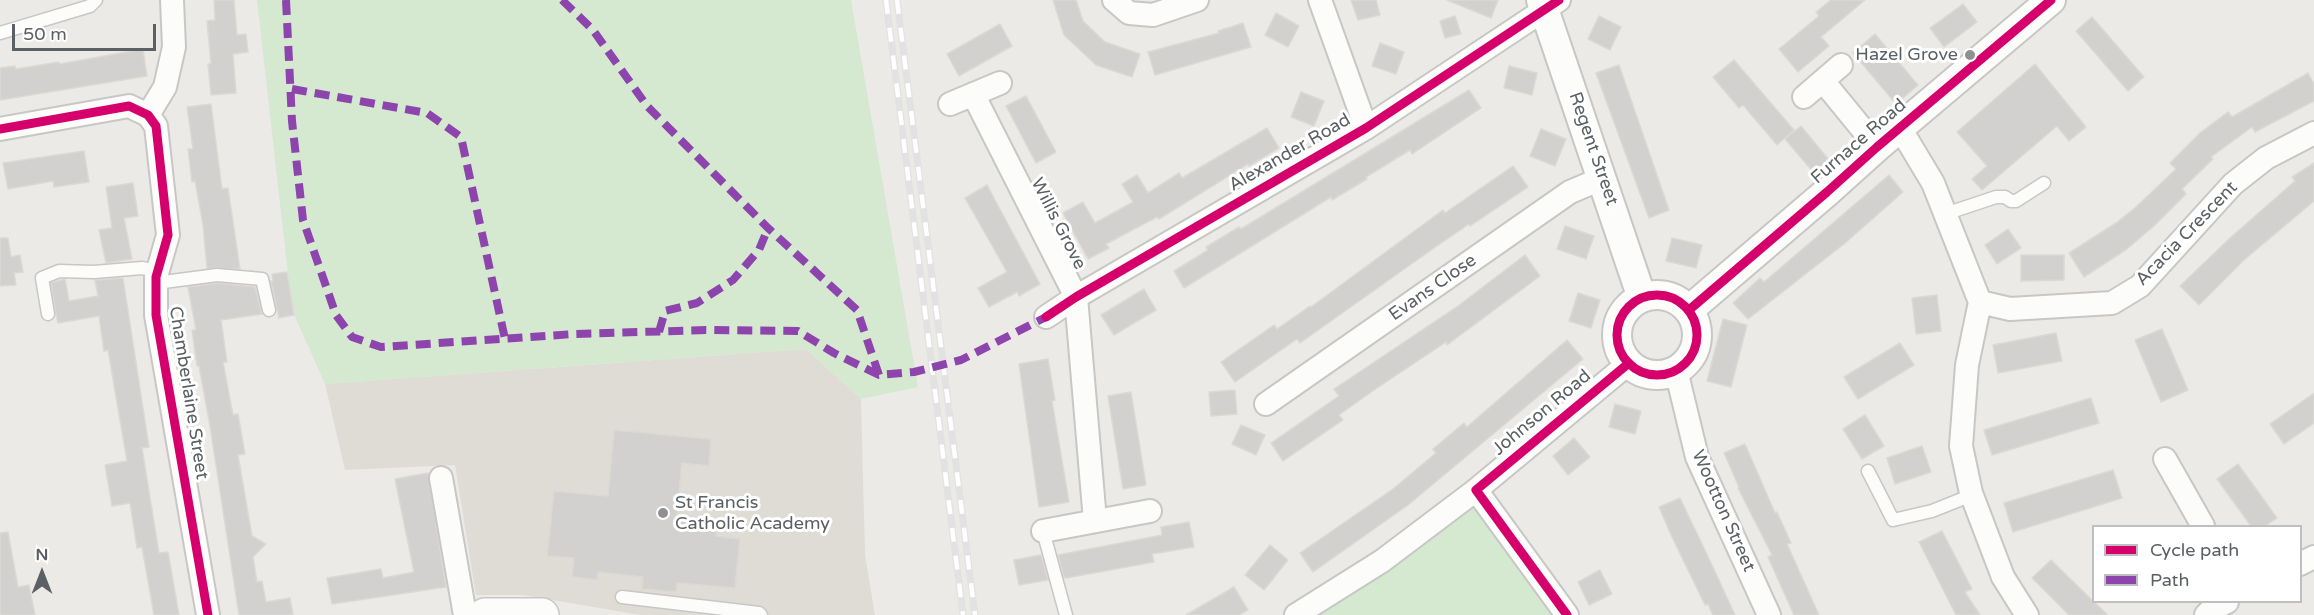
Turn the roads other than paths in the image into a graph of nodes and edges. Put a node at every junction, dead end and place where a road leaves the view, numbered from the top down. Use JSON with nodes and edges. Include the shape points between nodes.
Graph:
{"nodes":[{"id":1,"x":96,"y":0,"type":"edge"},
{"id":2,"x":172,"y":0,"type":"edge"},
{"id":3,"x":1114,"y":0,"type":"edge"},
{"id":4,"x":1197,"y":0,"type":"edge"},
{"id":5,"x":1320,"y":0,"type":"edge"},
{"id":6,"x":2051,"y":0,"type":"edge"},
{"id":7,"x":1548,"y":3,"type":"edge"},
{"id":8,"x":0,"y":33,"type":"edge"},
{"id":9,"x":1841,"y":65,"type":"dead end"},
{"id":10,"x":1823,"y":81,"type":"junction"},
{"id":11,"x":1000,"y":83,"type":"dead end"},
{"id":12,"x":973,"y":94,"type":"junction"},
{"id":13,"x":1804,"y":97,"type":"dead end"},
{"id":14,"x":951,"y":104,"type":"dead end"},
{"id":15,"x":148,"y":114,"type":"junction"},
{"id":16,"x":1366,"y":128,"type":"junction"},
{"id":17,"x":1899,"y":128,"type":"junction"},
{"id":18,"x":0,"y":129,"type":"edge"},
{"id":19,"x":2314,"y":133,"type":"edge"},
{"id":20,"x":1877,"y":147,"type":"junction"},
{"id":21,"x":1603,"y":178,"type":"junction"},
{"id":22,"x":2044,"y":183,"type":"dead end"},
{"id":23,"x":1945,"y":214,"type":"junction"},
{"id":24,"x":157,"y":277,"type":"junction"},
{"id":25,"x":1076,"y":297,"type":"junction"},
{"id":26,"x":1642,"y":298,"type":"junction"},
{"id":27,"x":1980,"y":302,"type":"junction"},
{"id":28,"x":269,"y":310,"type":"dead end"},
{"id":29,"x":1689,"y":310,"type":"junction"},
{"id":30,"x":48,"y":314,"type":"dead end"},
{"id":31,"x":1047,"y":317,"type":"dead end"},
{"id":32,"x":1629,"y":363,"type":"junction"},
{"id":33,"x":1676,"y":370,"type":"junction"},
{"id":34,"x":1266,"y":404,"type":"dead end"},
{"id":35,"x":2165,"y":459,"type":"dead end"},
{"id":36,"x":1868,"y":471,"type":"dead end"},
{"id":37,"x":441,"y":478,"type":"dead end"},
{"id":38,"x":1476,"y":490,"type":"junction"},
{"id":39,"x":1972,"y":495,"type":"junction"},
{"id":40,"x":1150,"y":511,"type":"dead end"},
{"id":41,"x":1095,"y":521,"type":"junction"},
{"id":42,"x":2202,"y":525,"type":"edge"},
{"id":43,"x":1043,"y":531,"type":"joint"},
{"id":44,"x":622,"y":597,"type":"dead end"},
{"id":45,"x":2225,"y":603,"type":"edge"},
{"id":46,"x":208,"y":615,"type":"edge"},
{"id":47,"x":484,"y":615,"type":"edge"},
{"id":48,"x":542,"y":615,"type":"edge"},
{"id":49,"x":761,"y":615,"type":"edge"},
{"id":50,"x":1066,"y":615,"type":"edge"},
{"id":51,"x":1296,"y":615,"type":"edge"},
{"id":52,"x":1567,"y":615,"type":"edge"},
{"id":53,"x":1769,"y":615,"type":"edge"},
{"id":54,"x":2027,"y":615,"type":"edge"},
{"id":55,"x":2206,"y":615,"type":"edge"}],
"edges":[{"from":1,"to":8,"type":"lane","via":[[90,6]]},
{"from":2,"to":15,"type":"street","via":[[174,47],[165,87]]},
{"from":3,"to":4,"type":"street","via":[[1129,14],[1153,15]]},
{"from":5,"to":16,"type":"street"},
{"from":6,"to":17,"type":"street","name":"Furnace Road"},
{"from":7,"to":16,"type":"street","name":"Alexander Road"},
{"from":7,"to":21,"type":"street","name":"Regent Street"},
{"from":9,"to":10,"type":"street"},
{"from":10,"to":13,"type":"street"},
{"from":10,"to":20,"type":"street"},
{"from":11,"to":12,"type":"street"},
{"from":12,"to":14,"type":"street"},
{"from":12,"to":25,"type":"street","name":"Willis Grove"},
{"from":15,"to":18,"type":"street","via":[[129,106]]},
{"from":15,"to":24,"type":"street","name":"Chamberlaine Street","via":[[156,126],[168,234]]},
{"from":16,"to":25,"type":"street","name":"Alexander Road"},
{"from":17,"to":20,"type":"street","name":"Furnace Road"},
{"from":17,"to":23,"type":"street","via":[[1933,183]]},
{"from":19,"to":27,"type":"street","name":"Acacia Crescent","via":[[2266,158],[2241,177],[2140,286],[2112,303],[2010,309]]},
{"from":20,"to":29,"type":"street","name":"Furnace Road"},
{"from":21,"to":26,"type":"street","name":"Regent Street"},
{"from":21,"to":34,"type":"street","name":"Evans Close","via":[[1570,192]]},
{"from":22,"to":23,"type":"lane","via":[[2016,201],[1996,197]]},
{"from":23,"to":27,"type":"street"},
{"from":24,"to":28,"type":"lane","via":[[217,275],[262,279]]},
{"from":24,"to":30,"type":"lane","via":[[142,268],[59,271],[42,278]]},
{"from":24,"to":46,"type":"street","name":"Chamberlaine Street","via":[[156,315]]},
{"from":25,"to":31,"type":"street","name":"Alexander Road"},
{"from":25,"to":41,"type":"street","name":"Willis Grove"},
{"from":26,"to":29,"type":"street","via":[[1672,298]]},
{"from":26,"to":32,"type":"street","via":[[1625,312],[1617,332],[1622,354]]},
{"from":27,"to":39,"type":"street","via":[[1967,365],[1961,446]]},
{"from":29,"to":33,"type":"street","via":[[1695,320],[1697,343]]},
{"from":32,"to":33,"type":"street","via":[[1651,374]]},
{"from":32,"to":38,"type":"street","name":"Johnson Road"},
{"from":33,"to":53,"type":"street","name":"Wootton Street","via":[[1697,458]]},
{"from":35,"to":42,"type":"street"},
{"from":36,"to":39,"type":"lane","via":[[1893,520],[1932,511]]},
{"from":37,"to":47,"type":"street"},
{"from":38,"to":51,"type":"street","name":"Johnson Road","via":[[1382,561]]},
{"from":38,"to":52,"type":"street"},
{"from":39,"to":54,"type":"street","via":[[2003,577]]},
{"from":40,"to":41,"type":"street"},
{"from":41,"to":43,"type":"street"},
{"from":43,"to":50,"type":"lane"},
{"from":44,"to":49,"type":"lane"},
{"from":45,"to":55,"type":"street"},
{"from":47,"to":48,"type":"main road"}]}
